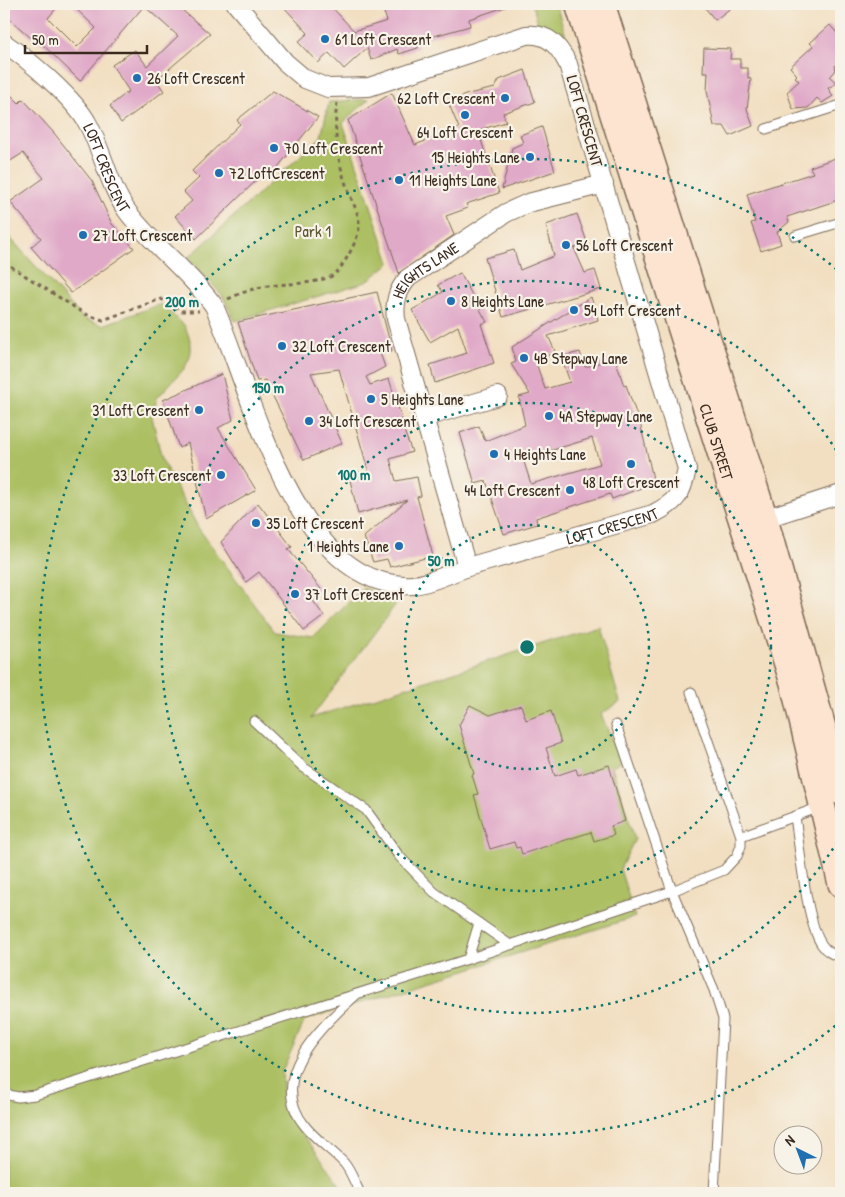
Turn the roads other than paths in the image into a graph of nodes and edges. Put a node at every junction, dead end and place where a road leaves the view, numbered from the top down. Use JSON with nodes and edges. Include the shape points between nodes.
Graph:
{"nodes":[{"id":1,"x":236,"y":4,"type":"edge"},
{"id":2,"x":578,"y":4,"type":"edge"},
{"id":3,"x":602,"y":4,"type":"edge"},
{"id":4,"x":4,"y":43,"type":"edge"},
{"id":5,"x":841,"y":105,"type":"edge"},
{"id":6,"x":766,"y":129,"type":"dead end"},
{"id":7,"x":604,"y":184,"type":"junction"},
{"id":8,"x":841,"y":222,"type":"edge"},
{"id":9,"x":795,"y":236,"type":"dead end"},
{"id":10,"x":498,"y":396,"type":"dead end"},
{"id":11,"x":426,"y":417,"type":"junction"},
{"id":12,"x":841,"y":494,"type":"edge"},
{"id":13,"x":754,"y":522,"type":"junction"},
{"id":14,"x":467,"y":567,"type":"junction"},
{"id":15,"x":691,"y":692,"type":"dead end"},
{"id":16,"x":254,"y":721,"type":"dead end"},
{"id":17,"x":616,"y":725,"type":"dead end"},
{"id":18,"x":833,"y":800,"type":"edge"},
{"id":19,"x":795,"y":817,"type":"junction"},
{"id":20,"x":741,"y":836,"type":"junction"},
{"id":21,"x":841,"y":884,"type":"edge"},
{"id":22,"x":672,"y":891,"type":"junction"},
{"id":23,"x":478,"y":924,"type":"junction"},
{"id":24,"x":510,"y":945,"type":"junction"},
{"id":25,"x":841,"y":956,"type":"edge"},
{"id":26,"x":468,"y":959,"type":"junction"},
{"id":27,"x":356,"y":994,"type":"junction"},
{"id":28,"x":4,"y":1094,"type":"edge"},
{"id":29,"x":360,"y":1193,"type":"edge"},
{"id":30,"x":714,"y":1193,"type":"edge"}],
"edges":[{"from":1,"to":7,"type":"street","name":"LOFT CRESCENT","via":[[285,62],[305,79],[328,88],[369,87],[526,35],[538,34],[550,39],[568,64]]},
{"from":2,"to":13,"type":"main road","name":"CLUB STREET"},
{"from":3,"to":13,"type":"main road","name":"CLUB STREET"},
{"from":4,"to":14,"type":"street","name":"LOFT CRESCENT","via":[[42,72],[88,123],[126,209],[214,306],[271,455],[317,537],[346,564],[377,580],[414,585]]},
{"from":5,"to":6,"type":"lane"},
{"from":7,"to":11,"type":"street","name":"HEIGHTS LANE","via":[[506,213],[408,278],[401,287],[394,303],[396,319]]},
{"from":7,"to":14,"type":"street","name":"LOFT CRESCENT","via":[[687,469],[683,489],[670,506],[653,514]]},
{"from":8,"to":9,"type":"lane"},
{"from":10,"to":11,"type":"street"},
{"from":11,"to":14,"type":"street","name":"HEIGHTS LANE"},
{"from":12,"to":13,"type":"street"},
{"from":13,"to":18,"type":"main road","name":"CLUB STREET"},
{"from":15,"to":20,"type":"lane"},
{"from":16,"to":23,"type":"lane","via":[[303,767],[359,804],[419,878]]},
{"from":17,"to":22,"type":"lane"},
{"from":18,"to":19,"type":"lane"},
{"from":18,"to":21,"type":"main road","name":"CLUB STREET"},
{"from":19,"to":20,"type":"lane"},
{"from":19,"to":25,"type":"lane","via":[[810,915],[822,944],[829,952]]},
{"from":20,"to":22,"type":"lane","via":[[737,856],[724,870]]},
{"from":22,"to":24,"type":"lane"},
{"from":22,"to":30,"type":"lane","via":[[723,1019]]},
{"from":23,"to":24,"type":"lane"},
{"from":23,"to":26,"type":"lane"},
{"from":24,"to":26,"type":"lane"},
{"from":26,"to":27,"type":"lane"},
{"from":27,"to":28,"type":"lane","via":[[35,1094],[18,1097]]},
{"from":27,"to":29,"type":"lane","via":[[309,1042],[291,1089],[293,1108],[300,1121],[345,1165]]}]}
